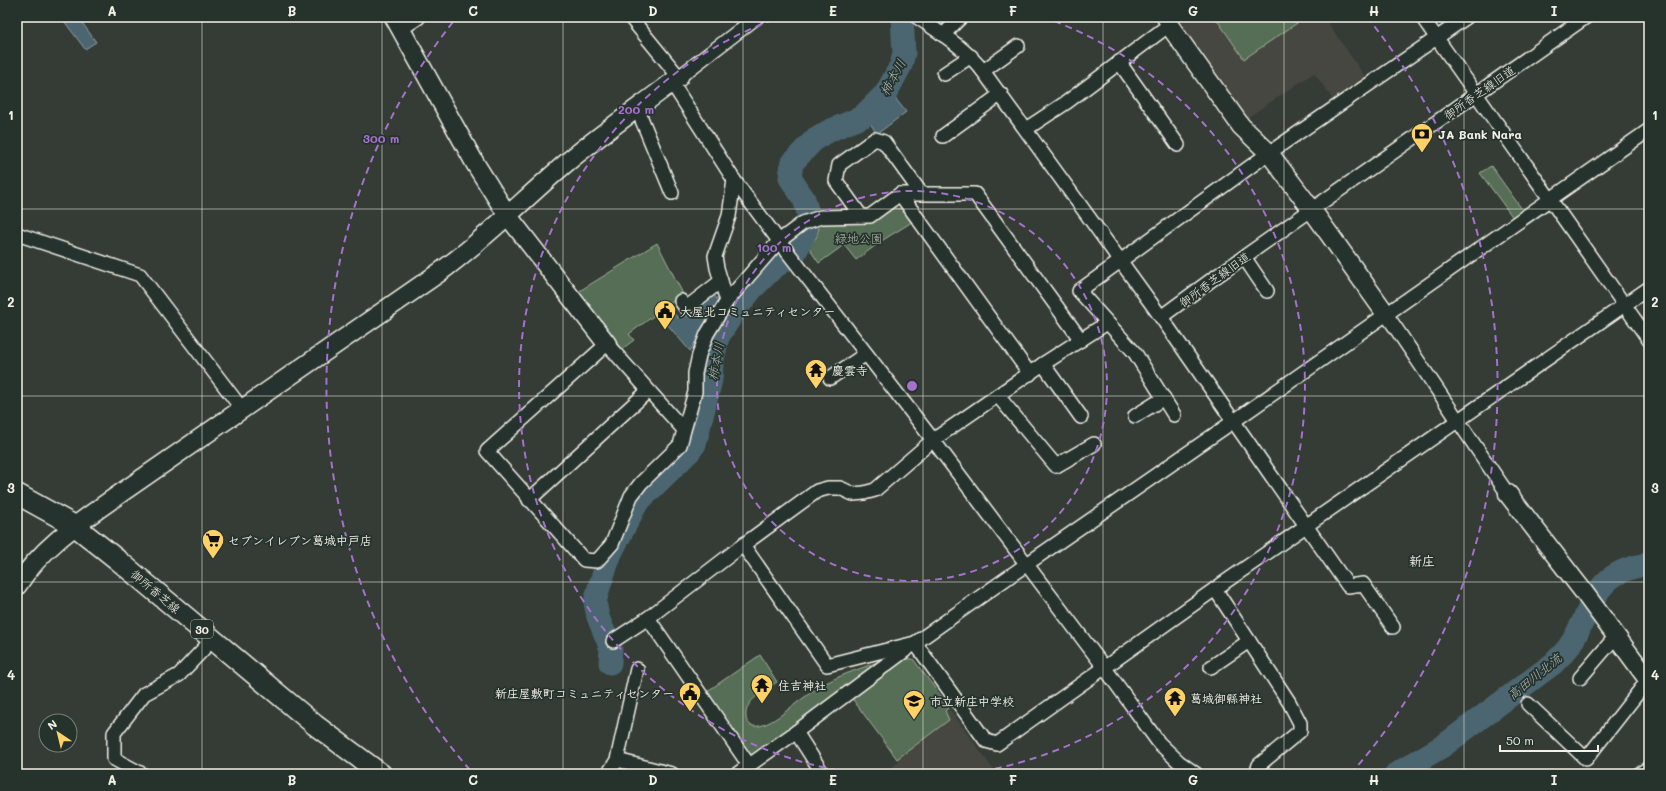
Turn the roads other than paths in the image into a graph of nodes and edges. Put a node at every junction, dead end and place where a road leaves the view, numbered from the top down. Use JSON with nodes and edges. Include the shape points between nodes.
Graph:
{"nodes":[{"id":1,"x":419,"y":17,"type":"edge"},
{"id":2,"x":630,"y":17,"type":"edge"},
{"id":3,"x":757,"y":17,"type":"edge"},
{"id":4,"x":917,"y":17,"type":"edge"},
{"id":5,"x":961,"y":17,"type":"edge"},
{"id":6,"x":1422,"y":17,"type":"edge"},
{"id":7,"x":1467,"y":17,"type":"edge"},
{"id":8,"x":1586,"y":17,"type":"edge"},
{"id":9,"x":1167,"y":20,"type":"edge"},
{"id":10,"x":398,"y":23,"type":"edge"},
{"id":11,"x":943,"y":35,"type":"junction"},
{"id":12,"x":1436,"y":38,"type":"junction"},
{"id":13,"x":1018,"y":46,"type":"dead end"},
{"id":14,"x":971,"y":56,"type":"junction"},
{"id":15,"x":1119,"y":62,"type":"junction"},
{"id":16,"x":983,"y":71,"type":"junction"},
{"id":17,"x":944,"y":74,"type":"dead end"},
{"id":18,"x":676,"y":80,"type":"junction"},
{"id":19,"x":1001,"y":94,"type":"junction"},
{"id":20,"x":1476,"y":94,"type":"junction"},
{"id":21,"x":637,"y":108,"type":"junction"},
{"id":22,"x":1026,"y":129,"type":"junction"},
{"id":23,"x":1649,"y":130,"type":"edge"},
{"id":24,"x":943,"y":136,"type":"dead end"},
{"id":25,"x":1178,"y":145,"type":"dead end"},
{"id":26,"x":1269,"y":153,"type":"junction"},
{"id":27,"x":734,"y":180,"type":"junction"},
{"id":28,"x":672,"y":193,"type":"dead end"},
{"id":29,"x":900,"y":194,"type":"junction"},
{"id":30,"x":921,"y":194,"type":"junction"},
{"id":31,"x":1550,"y":199,"type":"junction"},
{"id":32,"x":1312,"y":210,"type":"junction"},
{"id":33,"x":508,"y":216,"type":"junction"},
{"id":34,"x":861,"y":216,"type":"junction"},
{"id":35,"x":17,"y":234,"type":"edge"},
{"id":36,"x":782,"y":245,"type":"junction"},
{"id":37,"x":1244,"y":257,"type":"junction"},
{"id":38,"x":1120,"y":260,"type":"junction"},
{"id":39,"x":722,"y":281,"type":"junction"},
{"id":40,"x":1649,"y":288,"type":"edge"},
{"id":41,"x":1267,"y":291,"type":"dead end"},
{"id":42,"x":681,"y":301,"type":"dead end"},
{"id":43,"x":727,"y":301,"type":"junction"},
{"id":44,"x":1624,"y":305,"type":"junction"},
{"id":45,"x":1386,"y":314,"type":"junction"},
{"id":46,"x":1161,"y":317,"type":"junction"},
{"id":47,"x":1107,"y":323,"type":"junction"},
{"id":48,"x":1080,"y":340,"type":"junction"},
{"id":49,"x":1649,"y":340,"type":"edge"},
{"id":50,"x":608,"y":344,"type":"junction"},
{"id":51,"x":866,"y":354,"type":"junction"},
{"id":52,"x":1043,"y":364,"type":"junction"},
{"id":53,"x":1030,"y":374,"type":"junction"},
{"id":54,"x":830,"y":378,"type":"dead end"},
{"id":55,"x":648,"y":391,"type":"junction"},
{"id":56,"x":998,"y":396,"type":"junction"},
{"id":57,"x":1164,"y":398,"type":"junction"},
{"id":58,"x":242,"y":409,"type":"junction"},
{"id":59,"x":1174,"y":415,"type":"dead end"},
{"id":60,"x":1135,"y":416,"type":"dead end"},
{"id":61,"x":1081,"y":417,"type":"dead end"},
{"id":62,"x":1234,"y":421,"type":"junction"},
{"id":63,"x":1457,"y":421,"type":"junction"},
{"id":64,"x":684,"y":430,"type":"junction"},
{"id":65,"x":933,"y":440,"type":"junction"},
{"id":66,"x":1094,"y":444,"type":"dead end"},
{"id":67,"x":17,"y":494,"type":"edge"},
{"id":68,"x":1508,"y":494,"type":"joint"},
{"id":69,"x":529,"y":500,"type":"junction"},
{"id":70,"x":75,"y":526,"type":"junction"},
{"id":71,"x":1306,"y":526,"type":"junction"},
{"id":72,"x":743,"y":545,"type":"junction"},
{"id":73,"x":1027,"y":564,"type":"junction"},
{"id":74,"x":17,"y":586,"type":"edge"},
{"id":75,"x":1215,"y":589,"type":"junction"},
{"id":76,"x":648,"y":618,"type":"junction"},
{"id":77,"x":1393,"y":627,"type":"dead end"},
{"id":78,"x":1616,"y":636,"type":"junction"},
{"id":79,"x":213,"y":638,"type":"junction"},
{"id":80,"x":613,"y":641,"type":"dead end"},
{"id":81,"x":1249,"y":641,"type":"junction"},
{"id":82,"x":915,"y":643,"type":"junction"},
{"id":83,"x":1104,"y":667,"type":"junction"},
{"id":84,"x":1211,"y":667,"type":"dead end"},
{"id":85,"x":636,"y":669,"type":"dead end"},
{"id":86,"x":1580,"y":678,"type":"dead end"},
{"id":87,"x":1648,"y":680,"type":"edge"},
{"id":88,"x":1528,"y":704,"type":"dead end"},
{"id":89,"x":796,"y":732,"type":"junction"},
{"id":90,"x":616,"y":760,"type":"junction"},
{"id":91,"x":749,"y":765,"type":"junction"},
{"id":92,"x":1649,"y":768,"type":"edge"},
{"id":93,"x":1258,"y":769,"type":"edge"},
{"id":94,"x":142,"y":774,"type":"edge"},
{"id":95,"x":381,"y":774,"type":"edge"},
{"id":96,"x":608,"y":774,"type":"edge"},
{"id":97,"x":672,"y":774,"type":"edge"},
{"id":98,"x":737,"y":774,"type":"edge"},
{"id":99,"x":823,"y":774,"type":"edge"},
{"id":100,"x":1196,"y":774,"type":"edge"},
{"id":101,"x":1247,"y":774,"type":"edge"},
{"id":102,"x":1639,"y":774,"type":"edge"}],
"edges":[{"from":1,"to":10,"type":"street"},
{"from":2,"to":18,"type":"street"},
{"from":3,"to":18,"type":"street"},
{"from":4,"to":11,"type":"street"},
{"from":5,"to":11,"type":"street"},
{"from":6,"to":12,"type":"street"},
{"from":7,"to":12,"type":"street"},
{"from":8,"to":20,"type":"street","name":"御所香芝線旧道"},
{"from":9,"to":15,"type":"street"},
{"from":9,"to":26,"type":"street","via":[[1241,126]]},
{"from":10,"to":33,"type":"street","via":[[476,165]]},
{"from":11,"to":14,"type":"street"},
{"from":12,"to":20,"type":"street"},
{"from":12,"to":26,"type":"street"},
{"from":13,"to":16,"type":"street"},
{"from":14,"to":16,"type":"street"},
{"from":14,"to":17,"type":"street"},
{"from":15,"to":22,"type":"street","via":[[1067,102]]},
{"from":15,"to":25,"type":"street"},
{"from":16,"to":19,"type":"street"},
{"from":18,"to":21,"type":"street"},
{"from":18,"to":27,"type":"street"},
{"from":19,"to":22,"type":"street"},
{"from":19,"to":24,"type":"street"},
{"from":20,"to":31,"type":"street"},
{"from":20,"to":32,"type":"street","name":"御所香芝線旧道"},
{"from":21,"to":28,"type":"street"},
{"from":21,"to":33,"type":"street","via":[[564,165]]},
{"from":22,"to":38,"type":"street"},
{"from":23,"to":31,"type":"street"},
{"from":26,"to":32,"type":"street"},
{"from":26,"to":38,"type":"street"},
{"from":27,"to":36,"type":"street"},
{"from":27,"to":39,"type":"street","via":[[729,216],[715,256]]},
{"from":29,"to":30,"type":"street"},
{"from":29,"to":34,"type":"street","via":[[870,216]]},
{"from":29,"to":53,"type":"street"},
{"from":30,"to":34,"type":"street","via":[[884,142],[875,139],[839,165],[836,181]]},
{"from":30,"to":48,"type":"street","via":[[975,194]]},
{"from":31,"to":44,"type":"street"},
{"from":31,"to":45,"type":"street"},
{"from":32,"to":37,"type":"street","name":"御所香芝線旧道"},
{"from":32,"to":45,"type":"street"},
{"from":33,"to":50,"type":"street"},
{"from":33,"to":58,"type":"street","via":[[440,272]]},
{"from":34,"to":36,"type":"street","via":[[821,217],[803,223]]},
{"from":35,"to":58,"type":"street","via":[[140,276]]},
{"from":36,"to":43,"type":"street"},
{"from":36,"to":51,"type":"street"},
{"from":37,"to":41,"type":"street"},
{"from":37,"to":46,"type":"street","name":"御所香芝線旧道"},
{"from":38,"to":46,"type":"street"},
{"from":38,"to":47,"type":"street","via":[[1079,291]]},
{"from":39,"to":42,"type":"street","via":[[686,308]]},
{"from":39,"to":43,"type":"street"},
{"from":40,"to":44,"type":"street"},
{"from":43,"to":64,"type":"street","via":[[699,355],[695,373],[695,392]]},
{"from":44,"to":49,"type":"street"},
{"from":44,"to":63,"type":"street"},
{"from":45,"to":62,"type":"street"},
{"from":45,"to":63,"type":"street"},
{"from":46,"to":62,"type":"street"},
{"from":47,"to":48,"type":"street"},
{"from":47,"to":57,"type":"street","via":[[1134,353]]},
{"from":48,"to":52,"type":"street"},
{"from":50,"to":55,"type":"street"},
{"from":50,"to":69,"type":"street","via":[[487,452]]},
{"from":51,"to":54,"type":"street"},
{"from":51,"to":65,"type":"street"},
{"from":52,"to":53,"type":"street"},
{"from":52,"to":61,"type":"street"},
{"from":53,"to":56,"type":"street"},
{"from":55,"to":64,"type":"street"},
{"from":55,"to":69,"type":"street"},
{"from":56,"to":65,"type":"street"},
{"from":56,"to":66,"type":"street","via":[[1056,466]]},
{"from":57,"to":59,"type":"street"},
{"from":57,"to":60,"type":"street"},
{"from":58,"to":70,"type":"street"},
{"from":62,"to":71,"type":"street"},
{"from":62,"to":73,"type":"street"},
{"from":63,"to":68,"type":"street"},
{"from":63,"to":71,"type":"street"},
{"from":64,"to":69,"type":"street","via":[[680,445],[631,496],[612,544],[597,561],[584,560]]},
{"from":65,"to":72,"type":"street","via":[[875,490],[853,494],[840,488],[817,491]]},
{"from":65,"to":73,"type":"street"},
{"from":67,"to":70,"type":"main road","name":"御所香芝線","number":"30"},
{"from":68,"to":78,"type":"street"},
{"from":70,"to":74,"type":"street","via":[[38,560]]},
{"from":70,"to":79,"type":"main road","name":"御所香芝線","number":"30"},
{"from":71,"to":75,"type":"street"},
{"from":71,"to":77,"type":"street","via":[[1348,586],[1363,584]]},
{"from":72,"to":76,"type":"street"},
{"from":72,"to":82,"type":"street","via":[[827,665]]},
{"from":73,"to":82,"type":"street"},
{"from":73,"to":83,"type":"street"},
{"from":75,"to":81,"type":"street"},
{"from":75,"to":83,"type":"street"},
{"from":76,"to":80,"type":"street"},
{"from":76,"to":91,"type":"street"},
{"from":78,"to":86,"type":"street"},
{"from":78,"to":87,"type":"street"},
{"from":79,"to":94,"type":"street","via":[[179,675],[144,694],[114,733],[114,759]]},
{"from":79,"to":95,"type":"main road","name":"御所香芝線","number":"30","via":[[321,730]]},
{"from":81,"to":84,"type":"street"},
{"from":81,"to":93,"type":"street","via":[[1300,723],[1300,731]]},
{"from":82,"to":83,"type":"street","via":[[986,741],[997,744]]},
{"from":82,"to":89,"type":"street"},
{"from":83,"to":100,"type":"street","via":[[1159,743]]},
{"from":85,"to":90,"type":"street"},
{"from":87,"to":88,"type":"street","via":[[1586,759]]},
{"from":89,"to":91,"type":"street"},
{"from":89,"to":99,"type":"street"},
{"from":90,"to":96,"type":"street"},
{"from":90,"to":97,"type":"street"},
{"from":91,"to":98,"type":"street"},
{"from":92,"to":102,"type":"street"},
{"from":93,"to":101,"type":"street"}]}
